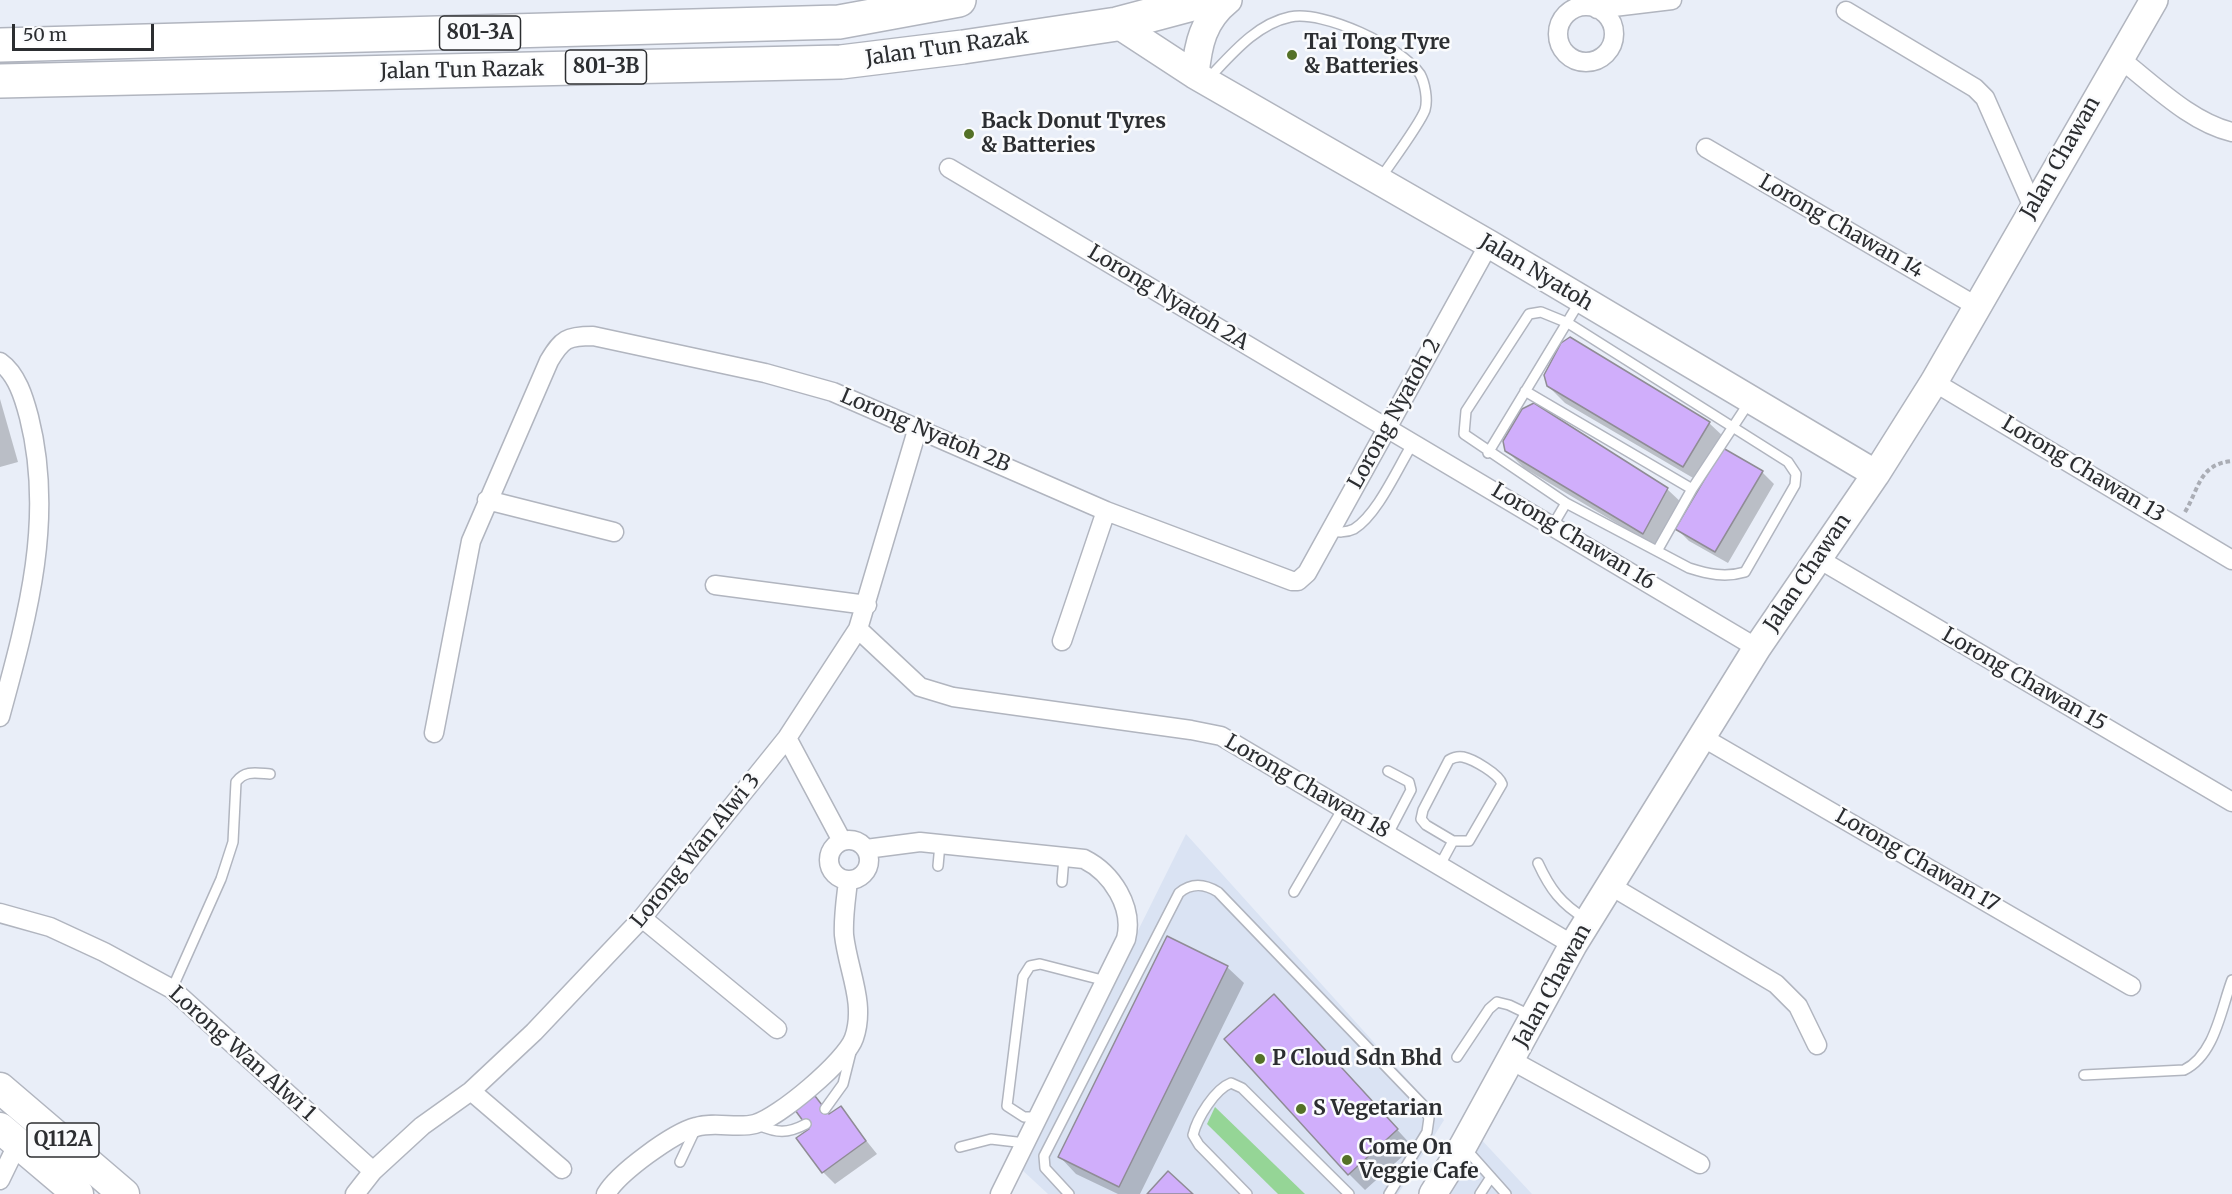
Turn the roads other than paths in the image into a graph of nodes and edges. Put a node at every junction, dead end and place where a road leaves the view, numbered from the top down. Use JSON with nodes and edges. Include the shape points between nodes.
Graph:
{"nodes":[{"id":1,"x":959,"y":0,"type":"edge"},
{"id":2,"x":1207,"y":0,"type":"edge"},
{"id":3,"x":1228,"y":0,"type":"edge"},
{"id":4,"x":1672,"y":0,"type":"edge"},
{"id":5,"x":2154,"y":0,"type":"edge"},
{"id":6,"x":1597,"y":9,"type":"dead end"},
{"id":7,"x":1846,"y":11,"type":"dead end"},
{"id":8,"x":1117,"y":24,"type":"junction"},
{"id":9,"x":0,"y":34,"type":"edge"},
{"id":10,"x":61,"y":44,"type":"junction"},
{"id":11,"x":0,"y":45,"type":"edge"},
{"id":12,"x":2119,"y":58,"type":"junction"},
{"id":13,"x":1201,"y":78,"type":"junction"},
{"id":14,"x":51,"y":80,"type":"junction"},
{"id":15,"x":0,"y":81,"type":"edge"},
{"id":16,"x":0,"y":95,"type":"edge"},
{"id":17,"x":2232,"y":132,"type":"edge"},
{"id":18,"x":1707,"y":148,"type":"dead end"},
{"id":19,"x":949,"y":168,"type":"dead end"},
{"id":20,"x":1379,"y":181,"type":"junction"},
{"id":21,"x":2033,"y":207,"type":"junction"},
{"id":22,"x":1489,"y":244,"type":"junction"},
{"id":23,"x":1976,"y":306,"type":"junction"},
{"id":24,"x":1574,"y":312,"type":"junction"},
{"id":25,"x":0,"y":362,"type":"edge"},
{"id":26,"x":1934,"y":382,"type":"junction"},
{"id":27,"x":1525,"y":392,"type":"junction"},
{"id":28,"x":1750,"y":401,"type":"junction"},
{"id":29,"x":918,"y":427,"type":"junction"},
{"id":30,"x":1734,"y":427,"type":"junction"},
{"id":31,"x":1387,"y":428,"type":"junction"},
{"id":32,"x":1413,"y":443,"type":"junction"},
{"id":33,"x":1488,"y":453,"type":"junction"},
{"id":34,"x":1876,"y":474,"type":"junction"},
{"id":35,"x":1692,"y":489,"type":"junction"},
{"id":36,"x":487,"y":500,"type":"junction"},
{"id":37,"x":1566,"y":502,"type":"junction"},
{"id":38,"x":1106,"y":511,"type":"junction"},
{"id":39,"x":1553,"y":525,"type":"junction"},
{"id":40,"x":1330,"y":531,"type":"junction"},
{"id":41,"x":614,"y":532,"type":"dead end"},
{"id":42,"x":1657,"y":551,"type":"junction"},
{"id":43,"x":1817,"y":558,"type":"junction"},
{"id":44,"x":2232,"y":560,"type":"edge"},
{"id":45,"x":1298,"y":581,"type":"joint"},
{"id":46,"x":715,"y":585,"type":"dead end"},
{"id":47,"x":867,"y":605,"type":"junction"},
{"id":48,"x":858,"y":629,"type":"junction"},
{"id":49,"x":1062,"y":641,"type":"dead end"},
{"id":50,"x":1757,"y":648,"type":"junction"},
{"id":51,"x":0,"y":717,"type":"edge"},
{"id":52,"x":434,"y":733,"type":"dead end"},
{"id":53,"x":1702,"y":737,"type":"junction"},
{"id":54,"x":787,"y":738,"type":"junction"},
{"id":55,"x":1388,"y":771,"type":"dead end"},
{"id":56,"x":270,"y":774,"type":"dead end"},
{"id":57,"x":2232,"y":802,"type":"edge"},
{"id":58,"x":1343,"y":808,"type":"junction"},
{"id":59,"x":1388,"y":834,"type":"junction"},
{"id":60,"x":842,"y":841,"type":"junction"},
{"id":61,"x":1453,"y":841,"type":"junction"},
{"id":62,"x":940,"y":843,"type":"junction"},
{"id":63,"x":866,"y":849,"type":"junction"},
{"id":64,"x":1064,"y":857,"type":"junction"},
{"id":65,"x":1538,"y":863,"type":"dead end"},
{"id":66,"x":1440,"y":865,"type":"junction"},
{"id":67,"x":938,"y":866,"type":"dead end"},
{"id":68,"x":848,"y":881,"type":"junction"},
{"id":69,"x":1062,"y":882,"type":"dead end"},
{"id":70,"x":1611,"y":886,"type":"junction"},
{"id":71,"x":1294,"y":892,"type":"dead end"},
{"id":72,"x":0,"y":912,"type":"edge"},
{"id":73,"x":642,"y":918,"type":"junction"},
{"id":74,"x":1589,"y":920,"type":"junction"},
{"id":75,"x":1573,"y":945,"type":"junction"},
{"id":76,"x":2232,"y":980,"type":"edge"},
{"id":77,"x":1106,"y":981,"type":"junction"},
{"id":78,"x":2132,"y":986,"type":"dead end"},
{"id":79,"x":172,"y":989,"type":"junction"},
{"id":80,"x":1534,"y":1017,"type":"junction"},
{"id":81,"x":777,"y":1029,"type":"dead end"},
{"id":82,"x":854,"y":1040,"type":"junction"},
{"id":83,"x":1817,"y":1045,"type":"dead end"},
{"id":84,"x":1457,"y":1057,"type":"dead end"},
{"id":85,"x":1512,"y":1060,"type":"junction"},
{"id":86,"x":2084,"y":1075,"type":"dead end"},
{"id":87,"x":0,"y":1088,"type":"edge"},
{"id":88,"x":471,"y":1091,"type":"junction"},
{"id":89,"x":825,"y":1109,"type":"dead end"},
{"id":90,"x":1037,"y":1117,"type":"junction"},
{"id":91,"x":755,"y":1124,"type":"junction"},
{"id":92,"x":806,"y":1124,"type":"dead end"},
{"id":93,"x":697,"y":1126,"type":"junction"},
{"id":94,"x":9,"y":1136,"type":"edge"},
{"id":95,"x":1025,"y":1143,"type":"junction"},
{"id":96,"x":1463,"y":1146,"type":"junction"},
{"id":97,"x":960,"y":1147,"type":"dead end"},
{"id":98,"x":680,"y":1162,"type":"dead end"},
{"id":99,"x":1700,"y":1164,"type":"dead end"},
{"id":100,"x":562,"y":1169,"type":"dead end"},
{"id":101,"x":373,"y":1171,"type":"junction"},
{"id":102,"x":1491,"y":1177,"type":"junction"},
{"id":103,"x":0,"y":1180,"type":"edge"},
{"id":104,"x":78,"y":1194,"type":"edge"},
{"id":105,"x":124,"y":1194,"type":"edge"},
{"id":106,"x":355,"y":1194,"type":"edge"},
{"id":107,"x":606,"y":1194,"type":"edge"},
{"id":108,"x":1000,"y":1194,"type":"edge"},
{"id":109,"x":1069,"y":1194,"type":"edge"},
{"id":110,"x":1247,"y":1194,"type":"edge"},
{"id":111,"x":1349,"y":1194,"type":"edge"},
{"id":112,"x":1389,"y":1194,"type":"edge"},
{"id":113,"x":1433,"y":1194,"type":"edge"},
{"id":114,"x":1480,"y":1194,"type":"edge"},
{"id":115,"x":1506,"y":1194,"type":"edge"}],
"edges":[{"from":1,"to":10,"type":"highway","name":"Jalan Tun Razak","number":"801-3A","via":[[839,22]]},
{"from":2,"to":8,"type":"highway","name":"Jalan Tun Razak","number":"801-3B"},
{"from":3,"to":13,"type":"street","via":[[1215,10],[1205,26]]},
{"from":4,"to":6,"type":"street"},
{"from":5,"to":12,"type":"street","name":"Jalan Chawan"},
{"from":7,"to":21,"type":"street","via":[[1975,88],[1985,98]]},
{"from":8,"to":13,"type":"street","name":"Jalan Nyatoh"},
{"from":8,"to":14,"type":"highway","name":"Jalan Tun Razak","number":"801-3B","via":[[841,62]]},
{"from":9,"to":10,"type":"highway"},
{"from":10,"to":11,"type":"highway","name":"Jalan Tun Razak","number":"801-3A"},
{"from":12,"to":17,"type":"street","via":[[2195,116]]},
{"from":12,"to":21,"type":"street","name":"Jalan Chawan"},
{"from":13,"to":20,"type":"street","name":"Jalan Nyatoh"},
{"from":13,"to":20,"type":"lane","via":[[1263,28],[1288,17],[1310,14],[1340,22],[1394,51],[1419,74],[1426,91],[1425,110]]},
{"from":14,"to":15,"type":"highway","name":"Jalan Tun Razak","number":"801-3B"},
{"from":14,"to":16,"type":"highway"},
{"from":18,"to":23,"type":"street","name":"Lorong Chawan 14"},
{"from":19,"to":31,"type":"street","name":"Lorong Nyatoh 2A"},
{"from":20,"to":22,"type":"street","name":"Jalan Nyatoh"},
{"from":21,"to":23,"type":"street","name":"Jalan Chawan"},
{"from":22,"to":24,"type":"street","name":"Jalan Nyatoh"},
{"from":22,"to":31,"type":"street","name":"Lorong Nyatoh 2"},
{"from":23,"to":26,"type":"street","name":"Jalan Chawan"},
{"from":24,"to":27,"type":"lane"},
{"from":24,"to":28,"type":"street","name":"Jalan Nyatoh"},
{"from":24,"to":30,"type":"lane"},
{"from":24,"to":33,"type":"lane","via":[[1529,314],[1466,411],[1464,434]]},
{"from":25,"to":51,"type":"street","via":[[13,376],[27,408],[38,455],[40,521],[26,621]]},
{"from":26,"to":34,"type":"street","name":"Jalan Chawan"},
{"from":26,"to":44,"type":"street","name":"Lorong Chawan 13"},
{"from":27,"to":33,"type":"lane"},
{"from":27,"to":35,"type":"lane"},
{"from":28,"to":30,"type":"lane"},
{"from":28,"to":34,"type":"street","name":"Jalan Nyatoh"},
{"from":29,"to":36,"type":"street","name":"Lorong Nyatoh 2B","via":[[833,392],[765,373],[593,336],[573,336],[559,345],[549,361]]},
{"from":29,"to":38,"type":"street","name":"Lorong Nyatoh 2B"},
{"from":29,"to":47,"type":"street","name":"Lorong Wan Alwi 3"},
{"from":30,"to":35,"type":"lane"},
{"from":30,"to":42,"type":"lane","via":[[1788,462],[1796,474],[1795,485],[1745,572],[1709,574]]},
{"from":31,"to":32,"type":"street","name":"Lorong Chawan 16"},
{"from":31,"to":40,"type":"street","name":"Lorong Nyatoh 2"},
{"from":32,"to":39,"type":"street","name":"Lorong Chawan 16"},
{"from":32,"to":40,"type":"lane","via":[[1370,513],[1353,529]]},
{"from":33,"to":37,"type":"lane"},
{"from":34,"to":43,"type":"street","name":"Jalan Chawan"},
{"from":35,"to":42,"type":"lane"},
{"from":36,"to":41,"type":"street"},
{"from":36,"to":52,"type":"street","name":"Lorong Nyatoh 2B","via":[[471,541]]},
{"from":37,"to":39,"type":"lane"},
{"from":37,"to":42,"type":"lane"},
{"from":38,"to":45,"type":"street","name":"Lorong Nyatoh 2B"},
{"from":38,"to":49,"type":"street"},
{"from":39,"to":50,"type":"street","name":"Lorong Chawan 16"},
{"from":40,"to":45,"type":"street","name":"Lorong Nyatoh 2","via":[[1307,573]]},
{"from":43,"to":50,"type":"street","name":"Jalan Chawan"},
{"from":43,"to":57,"type":"street","name":"Lorong Chawan 15"},
{"from":46,"to":47,"type":"street"},
{"from":47,"to":48,"type":"street","name":"Lorong Wan Alwi 3"},
{"from":48,"to":54,"type":"street","name":"Lorong Wan Alwi 3"},
{"from":48,"to":58,"type":"street","name":"Lorong Chawan 18","via":[[920,687],[953,697],[1221,736]]},
{"from":50,"to":53,"type":"street","name":"Jalan Chawan"},
{"from":53,"to":70,"type":"street","name":"Jalan Chawan"},
{"from":53,"to":78,"type":"street","name":"Lorong Chawan 17"},
{"from":54,"to":60,"type":"street"},
{"from":54,"to":73,"type":"street","name":"Lorong Wan Alwi 3"},
{"from":55,"to":59,"type":"lane","via":[[1409,782],[1411,790]]},
{"from":56,"to":79,"type":"lane","via":[[248,772],[236,782],[232,842],[221,879]]},
{"from":58,"to":59,"type":"street","name":"Lorong Chawan 18"},
{"from":58,"to":71,"type":"lane"},
{"from":59,"to":66,"type":"street","name":"Lorong Chawan 18"},
{"from":60,"to":63,"type":"street","via":[[860,842]]},
{"from":60,"to":68,"type":"street","via":[[834,846],[829,863],[832,872]]},
{"from":61,"to":61,"type":"lane","via":[[1469,841],[1502,784],[1482,767],[1456,756],[1449,760],[1421,819]]},
{"from":61,"to":66,"type":"lane"},
{"from":62,"to":63,"type":"street","via":[[909,842]]},
{"from":62,"to":64,"type":"street"},
{"from":62,"to":67,"type":"lane"},
{"from":63,"to":68,"type":"street","via":[[869,867],[857,879]]},
{"from":64,"to":69,"type":"lane"},
{"from":64,"to":77,"type":"street","via":[[1084,859],[1097,866],[1107,875],[1128,913],[1126,939]]},
{"from":65,"to":74,"type":"lane","via":[[1550,889],[1566,906]]},
{"from":66,"to":75,"type":"street","name":"Lorong Chawan 18"},
{"from":68,"to":82,"type":"street","via":[[844,935],[859,1004]]},
{"from":70,"to":74,"type":"street","name":"Jalan Chawan"},
{"from":70,"to":83,"type":"street","via":[[1776,984],[1798,1006]]},
{"from":72,"to":79,"type":"street","name":"Lorong Wan Alwi 1","via":[[50,927]]},
{"from":73,"to":81,"type":"street"},
{"from":73,"to":88,"type":"street","name":"Lorong Wan Alwi 3","via":[[534,1032]]},
{"from":74,"to":75,"type":"street","name":"Jalan Chawan"},
{"from":75,"to":80,"type":"street","name":"Jalan Chawan"},
{"from":76,"to":86,"type":"lane","via":[[2217,1025],[2193,1066],[2184,1070]]},
{"from":77,"to":90,"type":"street"},
{"from":77,"to":90,"type":"lane","via":[[1040,964],[1030,966],[1023,977],[1008,1106],[1024,1117]]},
{"from":79,"to":101,"type":"street","name":"Lorong Wan Alwi 1"},
{"from":80,"to":84,"type":"lane","via":[[1497,1002]]},
{"from":80,"to":85,"type":"street","name":"Jalan Chawan"},
{"from":82,"to":89,"type":"lane","via":[[843,1084]]},
{"from":82,"to":91,"type":"street","via":[[818,1081]]},
{"from":85,"to":96,"type":"street","name":"Jalan Chawan"},
{"from":85,"to":99,"type":"street"},
{"from":87,"to":105,"type":"main road","number":"Q112A"},
{"from":88,"to":100,"type":"street"},
{"from":88,"to":101,"type":"street","name":"Lorong Wan Alwi 3","via":[[422,1126]]},
{"from":90,"to":95,"type":"street"},
{"from":91,"to":92,"type":"lane","via":[[778,1133],[792,1132]]},
{"from":91,"to":93,"type":"street"},
{"from":93,"to":98,"type":"lane"},
{"from":93,"to":107,"type":"street","via":[[634,1167]]},
{"from":94,"to":103,"type":"street"},
{"from":94,"to":104,"type":"main road"},
{"from":95,"to":97,"type":"lane","via":[[991,1139]]},
{"from":95,"to":108,"type":"street"},
{"from":96,"to":102,"type":"lane"},
{"from":96,"to":113,"type":"street","name":"Jalan Chawan"},
{"from":101,"to":106,"type":"street","name":"Lorong Wan Alwi 3"},
{"from":102,"to":114,"type":"lane"},
{"from":102,"to":115,"type":"lane"},
{"from":109,"to":112,"type":"lane","via":[[1045,1168],[1044,1156],[1179,893],[1200,884],[1218,891],[1423,1105],[1429,1118],[1427,1132]]},
{"from":110,"to":111,"type":"lane","via":[[1198,1145],[1193,1135],[1195,1125],[1222,1086],[1231,1083],[1242,1088]]}]}
